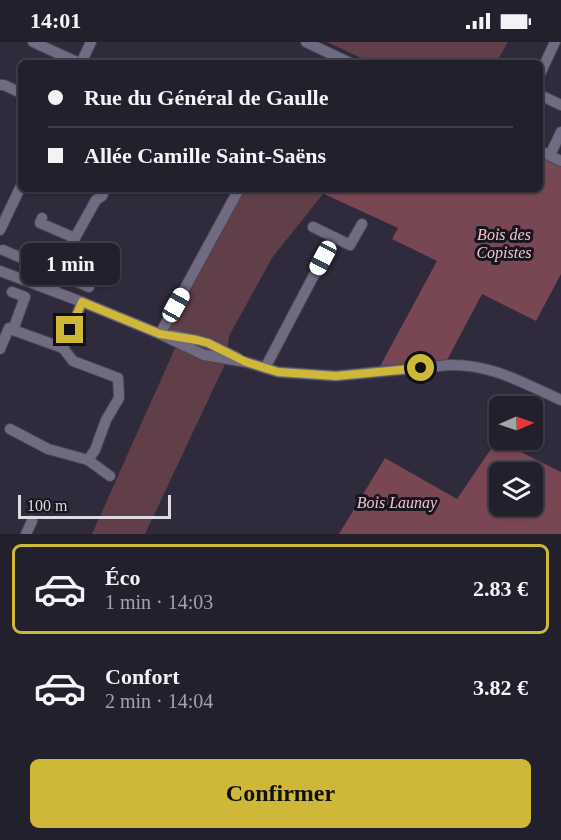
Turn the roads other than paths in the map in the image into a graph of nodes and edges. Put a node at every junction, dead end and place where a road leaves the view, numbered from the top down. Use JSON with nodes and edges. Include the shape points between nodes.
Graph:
{"nodes":[{"id":1,"x":33,"y":42,"type":"edge"},
{"id":2,"x":91,"y":42,"type":"edge"},
{"id":3,"x":306,"y":42,"type":"edge"},
{"id":4,"x":555,"y":42,"type":"edge"},
{"id":5,"x":73,"y":60,"type":"edge"},
{"id":6,"x":82,"y":60,"type":"edge"},
{"id":7,"x":344,"y":60,"type":"edge"},
{"id":8,"x":543,"y":68,"type":"edge"},
{"id":9,"x":0,"y":85,"type":"edge"},
{"id":10,"x":18,"y":92,"type":"edge"},
{"id":11,"x":543,"y":96,"type":"edge"},
{"id":12,"x":561,"y":105,"type":"edge"},
{"id":13,"x":561,"y":132,"type":"edge"},
{"id":14,"x":545,"y":153,"type":"edge"},
{"id":15,"x":561,"y":161,"type":"edge"},
{"id":16,"x":18,"y":192,"type":"edge"},
{"id":17,"x":104,"y":192,"type":"edge"},
{"id":18,"x":237,"y":192,"type":"edge"},
{"id":19,"x":42,"y":218,"type":"dead end"},
{"id":20,"x":362,"y":224,"type":"dead end"},
{"id":21,"x":313,"y":227,"type":"dead end"},
{"id":22,"x":0,"y":230,"type":"edge"},
{"id":23,"x":334,"y":237,"type":"junction"},
{"id":24,"x":75,"y":238,"type":"junction"},
{"id":25,"x":3,"y":250,"type":"dead end"},
{"id":26,"x":0,"y":271,"type":"edge"},
{"id":27,"x":60,"y":274,"type":"junction"},
{"id":28,"x":89,"y":287,"type":"dead end"},
{"id":29,"x":53,"y":291,"type":"junction"},
{"id":30,"x":12,"y":292,"type":"dead end"},
{"id":31,"x":82,"y":302,"type":"junction"},
{"id":32,"x":13,"y":330,"type":"junction"},
{"id":33,"x":160,"y":334,"type":"junction"},
{"id":34,"x":63,"y":348,"type":"junction"},
{"id":35,"x":0,"y":349,"type":"edge"},
{"id":36,"x":265,"y":368,"type":"junction"},
{"id":37,"x":561,"y":400,"type":"edge"},
{"id":38,"x":10,"y":429,"type":"dead end"},
{"id":39,"x":88,"y":460,"type":"junction"},
{"id":40,"x":110,"y":476,"type":"dead end"},
{"id":41,"x":32,"y":521,"type":"dead end"},
{"id":42,"x":26,"y":534,"type":"edge"}],
"edges":[{"from":1,"to":5,"type":"street"},
{"from":2,"to":6,"type":"street"},
{"from":3,"to":7,"type":"street"},
{"from":4,"to":8,"type":"street"},
{"from":9,"to":10,"type":"street"},
{"from":11,"to":12,"type":"street"},
{"from":13,"to":14,"type":"street"},
{"from":14,"to":15,"type":"street"},
{"from":16,"to":22,"type":"street"},
{"from":17,"to":24,"type":"street"},
{"from":18,"to":33,"type":"street"},
{"from":19,"to":24,"type":"street","via":[[40,223]]},
{"from":20,"to":23,"type":"street","via":[[350,245]]},
{"from":21,"to":23,"type":"street"},
{"from":23,"to":36,"type":"street"},
{"from":24,"to":27,"type":"street"},
{"from":25,"to":27,"type":"street"},
{"from":26,"to":29,"type":"street"},
{"from":27,"to":28,"type":"street"},
{"from":27,"to":29,"type":"street"},
{"from":29,"to":31,"type":"street"},
{"from":30,"to":32,"type":"street","via":[[25,297]]},
{"from":31,"to":33,"type":"street"},
{"from":31,"to":34,"type":"street"},
{"from":32,"to":34,"type":"street"},
{"from":32,"to":35,"type":"street","via":[[9,328]]},
{"from":33,"to":36,"type":"street","via":[[208,343]]},
{"from":34,"to":39,"type":"street","via":[[73,361],[118,378],[119,398]]},
{"from":36,"to":37,"type":"street","via":[[336,376],[464,364],[494,370]]},
{"from":38,"to":39,"type":"street","via":[[48,449]]},
{"from":39,"to":40,"type":"street"},
{"from":41,"to":42,"type":"street"}]}
